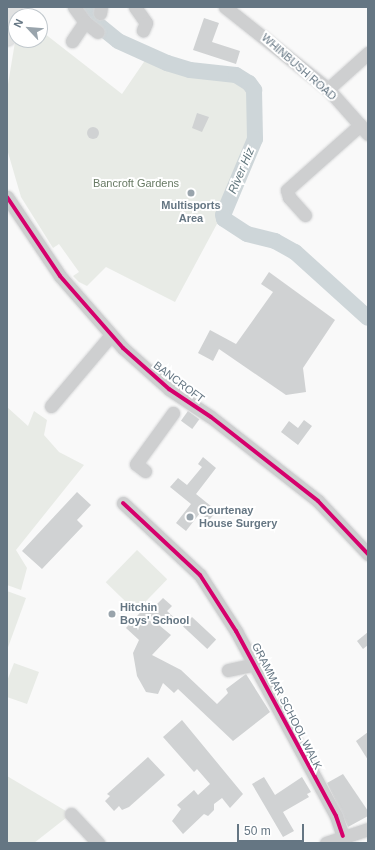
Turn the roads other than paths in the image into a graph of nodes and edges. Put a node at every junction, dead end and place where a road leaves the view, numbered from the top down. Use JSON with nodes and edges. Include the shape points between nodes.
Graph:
{"nodes":[{"id":1,"x":13,"y":7,"type":"edge"},
{"id":2,"x":74,"y":7,"type":"edge"},
{"id":3,"x":134,"y":7,"type":"edge"},
{"id":4,"x":225,"y":7,"type":"edge"},
{"id":5,"x":85,"y":22,"type":"junction"},
{"id":6,"x":143,"y":30,"type":"dead end"},
{"id":7,"x":98,"y":32,"type":"dead end"},
{"id":8,"x":7,"y":37,"type":"edge"},
{"id":9,"x":72,"y":41,"type":"dead end"},
{"id":10,"x":368,"y":53,"type":"edge"},
{"id":11,"x":328,"y":89,"type":"junction"},
{"id":12,"x":364,"y":129,"type":"edge"},
{"id":13,"x":7,"y":196,"type":"edge"},
{"id":14,"x":305,"y":215,"type":"dead end"},
{"id":15,"x":111,"y":335,"type":"junction"},
{"id":16,"x":179,"y":405,"type":"junction"},
{"id":17,"x":52,"y":406,"type":"dead end"},
{"id":18,"x":144,"y":471,"type":"dead end"},
{"id":19,"x":123,"y":503,"type":"dead end"},
{"id":20,"x":368,"y":554,"type":"edge"},
{"id":21,"x":256,"y":664,"type":"junction"},
{"id":22,"x":228,"y":670,"type":"dead end"},
{"id":23,"x":72,"y":814,"type":"dead end"},
{"id":24,"x":367,"y":829,"type":"edge"},
{"id":25,"x":343,"y":836,"type":"junction"},
{"id":26,"x":98,"y":843,"type":"edge"},
{"id":27,"x":326,"y":843,"type":"edge"},
{"id":28,"x":358,"y":843,"type":"edge"}],
"edges":[{"from":1,"to":8,"type":"main road"},
{"from":2,"to":5,"type":"street"},
{"from":3,"to":6,"type":"street","via":[[146,22]]},
{"from":4,"to":11,"type":"street","name":"WHINBUSH ROAD"},
{"from":5,"to":7,"type":"street"},
{"from":5,"to":9,"type":"street"},
{"from":10,"to":11,"type":"street"},
{"from":11,"to":12,"type":"street","name":"WHINBUSH ROAD"},
{"from":12,"to":14,"type":"street","via":[[287,190],[289,197]]},
{"from":13,"to":15,"type":"street","name":"BANCROFT","via":[[60,276]]},
{"from":15,"to":16,"type":"street","name":"BANCROFT"},
{"from":15,"to":17,"type":"street"},
{"from":16,"to":18,"type":"street","via":[[136,464]]},
{"from":16,"to":20,"type":"street","name":"BANCROFT","via":[[318,501]]},
{"from":19,"to":21,"type":"street","name":"GRAMMAR SCHOOL WALK","via":[[200,576]]},
{"from":21,"to":22,"type":"street","name":"GRAMMAR SCHOOL WALK"},
{"from":21,"to":25,"type":"street","name":"GRAMMAR SCHOOL WALK","via":[[336,816]]},
{"from":23,"to":26,"type":"street"},
{"from":24,"to":25,"type":"street"},
{"from":24,"to":28,"type":"street"},
{"from":25,"to":27,"type":"street"},
{"from":25,"to":28,"type":"street","via":[[351,836]]}]}
